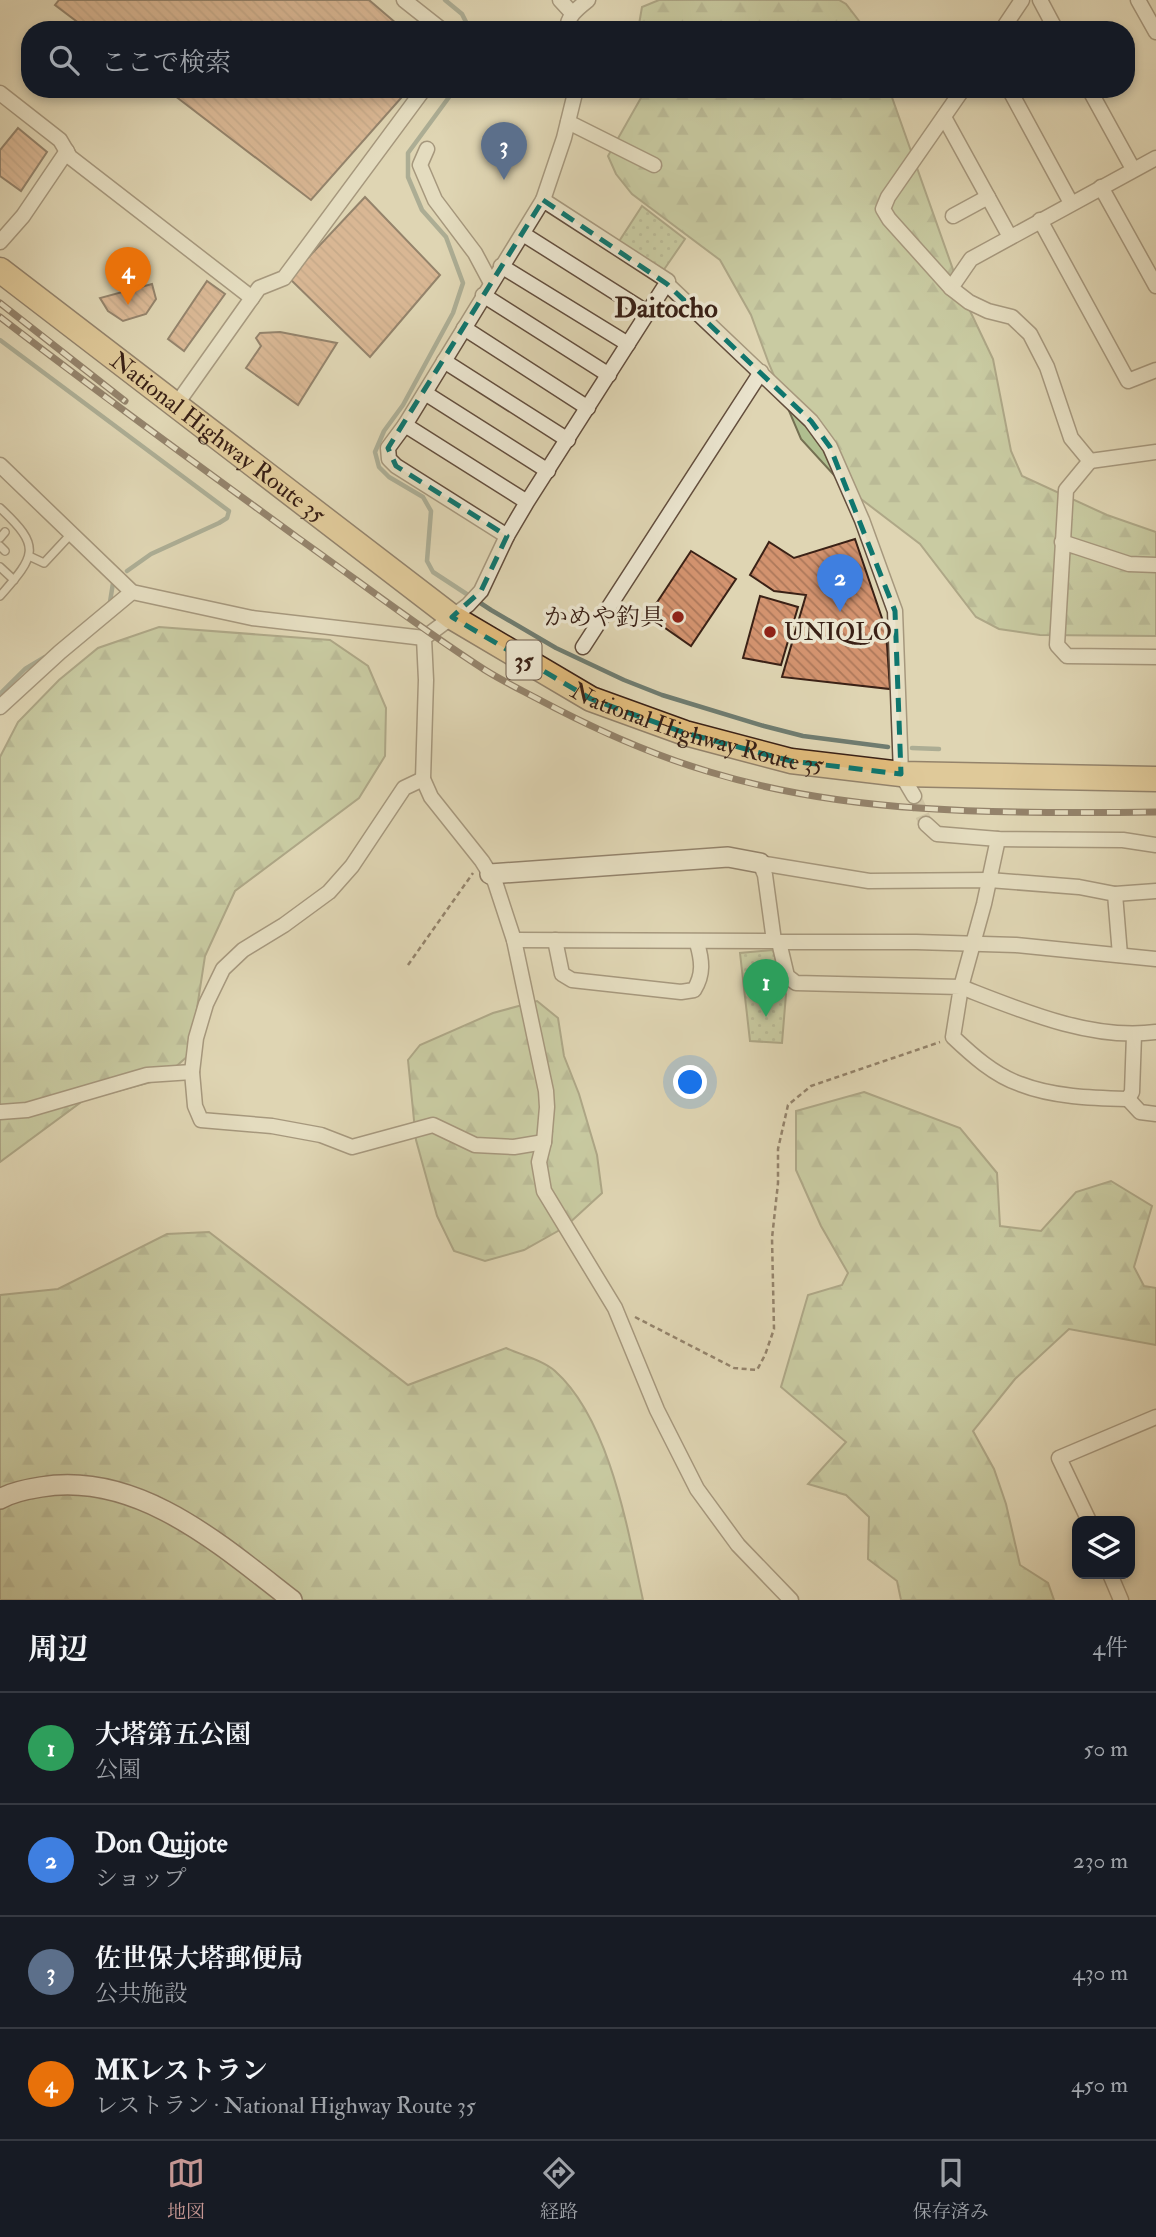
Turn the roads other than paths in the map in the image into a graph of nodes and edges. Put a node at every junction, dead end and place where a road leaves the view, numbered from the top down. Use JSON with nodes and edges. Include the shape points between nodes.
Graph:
{"nodes":[{"id":1,"x":404,"y":0,"type":"edge"},
{"id":2,"x":560,"y":0,"type":"edge"},
{"id":3,"x":587,"y":0,"type":"edge"},
{"id":4,"x":1022,"y":0,"type":"edge"},
{"id":5,"x":1040,"y":0,"type":"edge"},
{"id":6,"x":1138,"y":0,"type":"edge"},
{"id":7,"x":572,"y":13,"type":"junction"},
{"id":8,"x":431,"y":21,"type":"edge"},
{"id":9,"x":568,"y":21,"type":"edge"},
{"id":10,"x":1008,"y":21,"type":"edge"},
{"id":11,"x":1051,"y":21,"type":"edge"},
{"id":12,"x":1156,"y":32,"type":"edge"},
{"id":13,"x":0,"y":93,"type":"edge"},
{"id":14,"x":417,"y":98,"type":"edge"},
{"id":15,"x":574,"y":98,"type":"edge"},
{"id":16,"x":957,"y":98,"type":"edge"},
{"id":17,"x":1014,"y":98,"type":"edge"},
{"id":18,"x":1094,"y":98,"type":"edge"},
{"id":19,"x":944,"y":117,"type":"junction"},
{"id":20,"x":568,"y":122,"type":"junction"},
{"id":21,"x":427,"y":149,"type":"dead end"},
{"id":22,"x":67,"y":151,"type":"junction"},
{"id":23,"x":1156,"y":158,"type":"edge"},
{"id":24,"x":654,"y":165,"type":"dead end"},
{"id":25,"x":1133,"y":169,"type":"junction"},
{"id":26,"x":1101,"y":187,"type":"junction"},
{"id":27,"x":988,"y":197,"type":"junction"},
{"id":28,"x":543,"y":200,"type":"junction"},
{"id":29,"x":1071,"y":203,"type":"junction"},
{"id":30,"x":953,"y":216,"type":"dead end"},
{"id":31,"x":1040,"y":220,"type":"junction"},
{"id":32,"x":523,"y":234,"type":"junction"},
{"id":33,"x":1010,"y":237,"type":"junction"},
{"id":34,"x":0,"y":242,"type":"edge"},
{"id":35,"x":501,"y":266,"type":"junction"},
{"id":36,"x":0,"y":270,"type":"edge"},
{"id":37,"x":667,"y":284,"type":"junction"},
{"id":38,"x":1156,"y":286,"type":"edge"},
{"id":39,"x":951,"y":288,"type":"junction"},
{"id":40,"x":487,"y":289,"type":"junction"},
{"id":41,"x":252,"y":298,"type":"junction"},
{"id":42,"x":648,"y":313,"type":"junction"},
{"id":43,"x":464,"y":328,"type":"junction"},
{"id":44,"x":628,"y":344,"type":"junction"},
{"id":45,"x":444,"y":360,"type":"junction"},
{"id":46,"x":1156,"y":370,"type":"edge"},
{"id":47,"x":761,"y":372,"type":"junction"},
{"id":48,"x":609,"y":375,"type":"junction"},
{"id":49,"x":425,"y":393,"type":"junction"},
{"id":50,"x":176,"y":405,"type":"junction"},
{"id":51,"x":588,"y":408,"type":"junction"},
{"id":52,"x":405,"y":425,"type":"junction"},
{"id":53,"x":568,"y":440,"type":"junction"},
{"id":54,"x":1156,"y":452,"type":"edge"},
{"id":55,"x":1090,"y":461,"type":"junction"},
{"id":56,"x":0,"y":464,"type":"edge"},
{"id":57,"x":548,"y":471,"type":"junction"},
{"id":58,"x":527,"y":502,"type":"junction"},
{"id":59,"x":0,"y":508,"type":"edge"},
{"id":60,"x":71,"y":534,"type":"junction"},
{"id":61,"x":507,"y":536,"type":"junction"},
{"id":62,"x":1062,"y":542,"type":"junction"},
{"id":63,"x":29,"y":556,"type":"junction"},
{"id":64,"x":1156,"y":565,"type":"edge"},
{"id":65,"x":0,"y":567,"type":"edge"},
{"id":66,"x":14,"y":580,"type":"junction"},
{"id":67,"x":132,"y":592,"type":"junction"},
{"id":68,"x":0,"y":596,"type":"edge"},
{"id":69,"x":460,"y":611,"type":"junction"},
{"id":70,"x":424,"y":638,"type":"junction"},
{"id":71,"x":583,"y":647,"type":"dead end"},
{"id":72,"x":1156,"y":657,"type":"edge"},
{"id":73,"x":0,"y":707,"type":"edge"},
{"id":74,"x":901,"y":774,"type":"junction"},
{"id":75,"x":423,"y":779,"type":"junction"},
{"id":76,"x":1156,"y":779,"type":"edge"},
{"id":77,"x":914,"y":796,"type":"tunnel mouth"},
{"id":78,"x":926,"y":824,"type":"dead end"},
{"id":79,"x":998,"y":839,"type":"junction"},
{"id":80,"x":1156,"y":845,"type":"edge"},
{"id":81,"x":760,"y":863,"type":"junction"},
{"id":82,"x":486,"y":867,"type":"junction"},
{"id":83,"x":989,"y":880,"type":"junction"},
{"id":84,"x":1156,"y":891,"type":"edge"},
{"id":85,"x":1115,"y":894,"type":"junction"},
{"id":86,"x":514,"y":940,"type":"junction"},
{"id":87,"x":555,"y":940,"type":"junction"},
{"id":88,"x":777,"y":942,"type":"junction"},
{"id":89,"x":696,"y":943,"type":"junction"},
{"id":90,"x":973,"y":943,"type":"junction"},
{"id":91,"x":1120,"y":955,"type":"junction"},
{"id":92,"x":1156,"y":959,"type":"edge"},
{"id":93,"x":961,"y":987,"type":"junction"},
{"id":94,"x":1156,"y":1032,"type":"edge"},
{"id":95,"x":1134,"y":1035,"type":"junction"},
{"id":96,"x":192,"y":1072,"type":"junction"},
{"id":97,"x":1128,"y":1099,"type":"junction"},
{"id":98,"x":0,"y":1112,"type":"edge"},
{"id":99,"x":1156,"y":1114,"type":"edge"},
{"id":100,"x":544,"y":1142,"type":"junction"},
{"id":101,"x":1156,"y":1417,"type":"edge"},
{"id":102,"x":0,"y":1499,"type":"edge"},
{"id":103,"x":1087,"y":1516,"type":"edge"},
{"id":104,"x":1112,"y":1579,"type":"edge"},
{"id":105,"x":292,"y":1600,"type":"edge"},
{"id":106,"x":791,"y":1600,"type":"edge"},
{"id":107,"x":1121,"y":1600,"type":"edge"}],
"edges":[{"from":1,"to":8,"type":"street"},
{"from":2,"to":7,"type":"street"},
{"from":3,"to":7,"type":"street"},
{"from":4,"to":10,"type":"street"},
{"from":5,"to":11,"type":"street"},
{"from":6,"to":12,"type":"street"},
{"from":7,"to":9,"type":"street"},
{"from":13,"to":22,"type":"street","via":[[60,140]]},
{"from":14,"to":41,"type":"street","via":[[284,278],[259,288]]},
{"from":15,"to":20,"type":"street"},
{"from":16,"to":19,"type":"street"},
{"from":17,"to":29,"type":"street"},
{"from":18,"to":25,"type":"street"},
{"from":19,"to":27,"type":"street"},
{"from":19,"to":39,"type":"street","via":[[883,209]]},
{"from":20,"to":24,"type":"street"},
{"from":20,"to":28,"type":"street"},
{"from":21,"to":40,"type":"street","via":[[420,165],[435,201],[475,253]]},
{"from":22,"to":34,"type":"street"},
{"from":22,"to":41,"type":"street"},
{"from":23,"to":25,"type":"street"},
{"from":25,"to":26,"type":"street"},
{"from":26,"to":29,"type":"street"},
{"from":26,"to":38,"type":"street"},
{"from":27,"to":30,"type":"street"},
{"from":27,"to":33,"type":"street"},
{"from":28,"to":32,"type":"street"},
{"from":28,"to":37,"type":"street"},
{"from":29,"to":31,"type":"street"},
{"from":31,"to":33,"type":"street"},
{"from":31,"to":46,"type":"street","via":[[1128,381]]},
{"from":32,"to":35,"type":"street"},
{"from":32,"to":42,"type":"street"},
{"from":33,"to":39,"type":"street","via":[[971,259]]},
{"from":35,"to":40,"type":"street"},
{"from":35,"to":44,"type":"street"},
{"from":36,"to":50,"type":"highway","name":"National Highway Route 35","number":"35"},
{"from":37,"to":42,"type":"street"},
{"from":37,"to":47,"type":"street"},
{"from":39,"to":55,"type":"street","via":[[969,302],[1012,317],[1030,334],[1047,367],[1071,438]]},
{"from":40,"to":43,"type":"street"},
{"from":40,"to":48,"type":"street"},
{"from":41,"to":50,"type":"street"},
{"from":42,"to":44,"type":"street"},
{"from":43,"to":45,"type":"street"},
{"from":43,"to":51,"type":"street"},
{"from":44,"to":48,"type":"street"},
{"from":45,"to":49,"type":"street"},
{"from":45,"to":53,"type":"street"},
{"from":47,"to":71,"type":"street"},
{"from":47,"to":74,"type":"street","via":[[811,421],[830,447],[895,611]]},
{"from":48,"to":51,"type":"street"},
{"from":49,"to":52,"type":"street"},
{"from":49,"to":57,"type":"street"},
{"from":50,"to":69,"type":"highway","name":"National Highway Route 35","number":"35"},
{"from":51,"to":53,"type":"street"},
{"from":52,"to":58,"type":"street"},
{"from":52,"to":61,"type":"street","via":[[388,449],[389,459]]},
{"from":53,"to":57,"type":"street"},
{"from":54,"to":55,"type":"street"},
{"from":55,"to":62,"type":"street","via":[[1066,490]]},
{"from":56,"to":60,"type":"street"},
{"from":57,"to":58,"type":"street"},
{"from":58,"to":61,"type":"street"},
{"from":59,"to":63,"type":"lane","via":[[23,530]]},
{"from":60,"to":63,"type":"lane","via":[[44,563]]},
{"from":60,"to":67,"type":"street"},
{"from":61,"to":69,"type":"street","via":[[481,591]]},
{"from":62,"to":64,"type":"street","via":[[1129,564]]},
{"from":62,"to":72,"type":"street","via":[[1057,645],[1067,656]]},
{"from":63,"to":66,"type":"lane"},
{"from":65,"to":66,"type":"lane"},
{"from":66,"to":68,"type":"lane"},
{"from":67,"to":70,"type":"street","via":[[252,618]]},
{"from":67,"to":73,"type":"street"},
{"from":69,"to":70,"type":"street"},
{"from":69,"to":74,"type":"highway","name":"National Highway Route 35","number":"35","via":[[591,699],[685,733],[791,761]]},
{"from":70,"to":75,"type":"street"},
{"from":74,"to":76,"type":"highway","name":"National Highway Route 35","number":"35"},
{"from":74,"to":77,"type":"street"},
{"from":75,"to":82,"type":"street","via":[[431,797]]},
{"from":75,"to":96,"type":"street","via":[[404,788],[329,892],[243,950],[223,969],[206,1004]]},
{"from":78,"to":79,"type":"street","via":[[937,834]]},
{"from":79,"to":80,"type":"street","via":[[1123,840]]},
{"from":79,"to":83,"type":"street"},
{"from":81,"to":82,"type":"street","via":[[728,857]]},
{"from":81,"to":83,"type":"street","via":[[869,881]]},
{"from":81,"to":88,"type":"street"},
{"from":82,"to":86,"type":"street"},
{"from":83,"to":85,"type":"street"},
{"from":83,"to":90,"type":"street"},
{"from":84,"to":85,"type":"street"},
{"from":85,"to":91,"type":"street"},
{"from":86,"to":87,"type":"street"},
{"from":86,"to":100,"type":"street","via":[[546,1091]]},
{"from":87,"to":89,"type":"street"},
{"from":87,"to":89,"type":"street","via":[[562,975],[572,980],[681,992],[694,990],[701,979]]},
{"from":88,"to":89,"type":"street"},
{"from":88,"to":90,"type":"street"},
{"from":88,"to":93,"type":"street","via":[[787,976],[796,983]]},
{"from":90,"to":91,"type":"street"},
{"from":90,"to":93,"type":"street"},
{"from":91,"to":92,"type":"street"},
{"from":93,"to":95,"type":"street","via":[[1035,1016]]},
{"from":93,"to":97,"type":"street","via":[[953,1037],[975,1057],[1019,1084],[1048,1092]]},
{"from":94,"to":95,"type":"street"},
{"from":95,"to":97,"type":"street"},
{"from":96,"to":98,"type":"street","via":[[147,1075],[27,1110]]},
{"from":96,"to":100,"type":"street","via":[[201,1120],[272,1126],[321,1135],[352,1147],[433,1125],[475,1145],[514,1147]]},
{"from":97,"to":99,"type":"street","via":[[1140,1112]]},
{"from":100,"to":106,"type":"street","via":[[538,1163],[544,1191],[615,1308],[657,1410],[697,1489],[738,1545]]},
{"from":101,"to":103,"type":"street","via":[[1059,1458]]},
{"from":102,"to":105,"type":"street","via":[[30,1489],[78,1485],[137,1498],[165,1510],[220,1546]]},
{"from":104,"to":107,"type":"street"}]}
